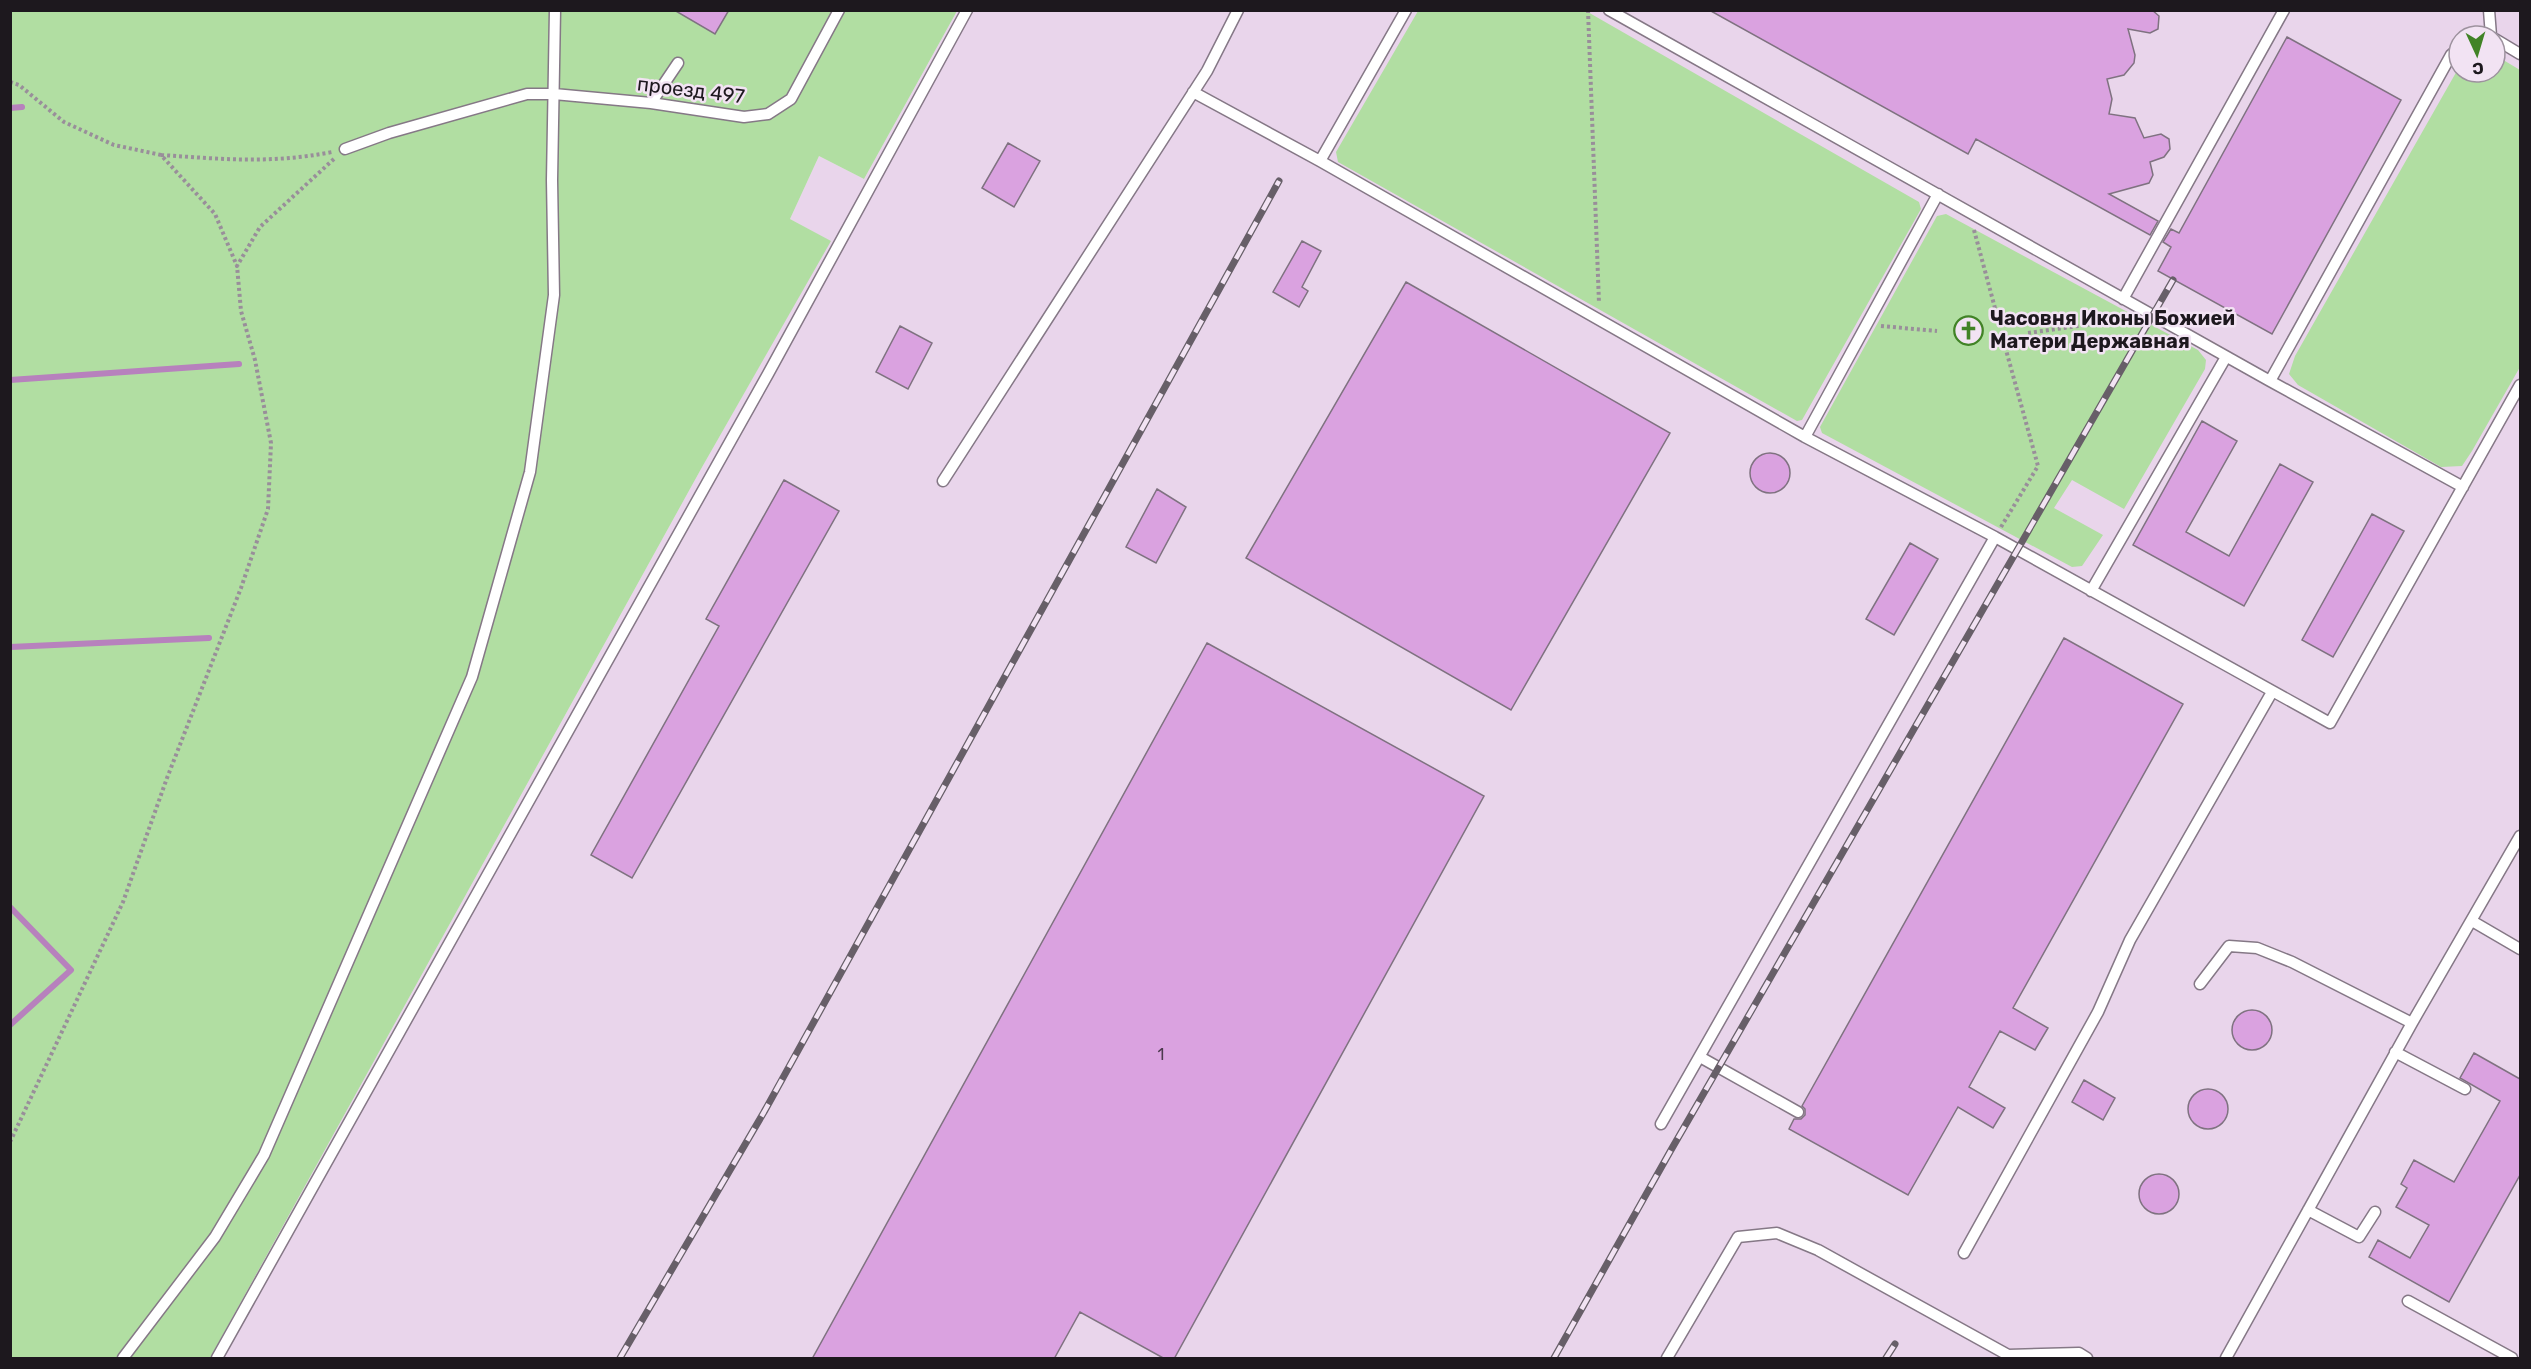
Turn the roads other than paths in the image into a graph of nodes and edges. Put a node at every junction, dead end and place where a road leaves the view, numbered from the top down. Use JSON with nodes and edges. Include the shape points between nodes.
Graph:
{"nodes":[{"id":1,"x":555,"y":10,"type":"edge"},
{"id":2,"x":839,"y":10,"type":"edge"},
{"id":3,"x":967,"y":10,"type":"edge"},
{"id":4,"x":1238,"y":10,"type":"edge"},
{"id":5,"x":1406,"y":10,"type":"edge"},
{"id":6,"x":1609,"y":10,"type":"edge"},
{"id":7,"x":2284,"y":10,"type":"edge"},
{"id":8,"x":2507,"y":46,"type":"edge"},
{"id":9,"x":2520,"y":54,"type":"edge"},
{"id":10,"x":2447,"y":62,"type":"edge"},
{"id":11,"x":678,"y":63,"type":"dead end"},
{"id":12,"x":1193,"y":92,"type":"junction"},
{"id":13,"x":554,"y":94,"type":"junction"},
{"id":14,"x":651,"y":104,"type":"junction"},
{"id":15,"x":345,"y":149,"type":"road end"},
{"id":16,"x":1320,"y":161,"type":"junction"},
{"id":17,"x":1938,"y":194,"type":"junction"},
{"id":18,"x":2123,"y":299,"type":"junction"},
{"id":19,"x":2226,"y":357,"type":"junction"},
{"id":20,"x":2270,"y":381,"type":"junction"},
{"id":21,"x":2520,"y":385,"type":"edge"},
{"id":22,"x":1805,"y":437,"type":"junction"},
{"id":23,"x":943,"y":481,"type":"dead end"},
{"id":24,"x":2463,"y":487,"type":"junction"},
{"id":25,"x":1995,"y":537,"type":"junction"},
{"id":26,"x":2091,"y":591,"type":"junction"},
{"id":27,"x":2272,"y":692,"type":"junction"},
{"id":28,"x":2520,"y":836,"type":"edge"},
{"id":29,"x":2517,"y":852,"type":"edge"},
{"id":30,"x":2472,"y":921,"type":"junction"},
{"id":31,"x":2520,"y":949,"type":"edge"},
{"id":32,"x":2200,"y":984,"type":"dead end"},
{"id":33,"x":2412,"y":1023,"type":"junction"},
{"id":34,"x":2396,"y":1052,"type":"junction"},
{"id":35,"x":1700,"y":1057,"type":"junction"},
{"id":36,"x":2465,"y":1089,"type":"dead end"},
{"id":37,"x":1798,"y":1112,"type":"dead end"},
{"id":38,"x":1661,"y":1124,"type":"dead end"},
{"id":39,"x":2308,"y":1210,"type":"junction"},
{"id":40,"x":2375,"y":1212,"type":"dead end"},
{"id":41,"x":1964,"y":1253,"type":"dead end"},
{"id":42,"x":2408,"y":1301,"type":"dead end"},
{"id":43,"x":123,"y":1359,"type":"edge"},
{"id":44,"x":217,"y":1359,"type":"edge"},
{"id":45,"x":1667,"y":1359,"type":"edge"},
{"id":46,"x":2087,"y":1359,"type":"edge"},
{"id":47,"x":2226,"y":1359,"type":"edge"},
{"id":48,"x":2512,"y":1359,"type":"edge"}],
"edges":[{"from":1,"to":13,"type":"lane"},
{"from":2,"to":14,"type":"lane","name":"проезд 497","via":[[791,99],[768,114],[744,117]]},
{"from":3,"to":44,"type":"lane"},
{"from":4,"to":12,"type":"lane"},
{"from":5,"to":16,"type":"lane"},
{"from":6,"to":17,"type":"lane"},
{"from":7,"to":18,"type":"lane"},
{"from":8,"to":9,"type":"lane"},
{"from":10,"to":20,"type":"lane"},
{"from":11,"to":14,"type":"lane"},
{"from":12,"to":16,"type":"lane"},
{"from":12,"to":23,"type":"lane"},
{"from":13,"to":14,"type":"lane","name":"проезд 497"},
{"from":13,"to":15,"type":"lane","name":"проезд 497","via":[[527,94]]},
{"from":13,"to":43,"type":"lane","via":[[554,295],[531,460],[472,677],[264,1155],[215,1237]]},
{"from":16,"to":22,"type":"lane"},
{"from":17,"to":18,"type":"lane"},
{"from":17,"to":22,"type":"lane"},
{"from":18,"to":19,"type":"lane"},
{"from":19,"to":20,"type":"lane"},
{"from":19,"to":26,"type":"lane"},
{"from":20,"to":24,"type":"lane"},
{"from":21,"to":24,"type":"lane"},
{"from":22,"to":25,"type":"lane"},
{"from":24,"to":27,"type":"lane","via":[[2330,723]]},
{"from":25,"to":26,"type":"lane"},
{"from":25,"to":35,"type":"lane"},
{"from":26,"to":27,"type":"lane"},
{"from":27,"to":41,"type":"lane","via":[[2130,940],[2098,1012]]},
{"from":28,"to":29,"type":"lane"},
{"from":29,"to":30,"type":"lane"},
{"from":30,"to":31,"type":"lane"},
{"from":30,"to":33,"type":"lane"},
{"from":32,"to":33,"type":"lane","via":[[2229,946],[2257,948]]},
{"from":33,"to":34,"type":"lane"},
{"from":34,"to":36,"type":"lane"},
{"from":34,"to":39,"type":"lane"},
{"from":35,"to":37,"type":"lane"},
{"from":35,"to":38,"type":"lane"},
{"from":39,"to":40,"type":"lane","via":[[2359,1237]]},
{"from":39,"to":47,"type":"lane"},
{"from":42,"to":48,"type":"lane"},
{"from":45,"to":46,"type":"lane","via":[[1738,1237],[1777,1233],[1818,1250],[2008,1354],[2079,1353]]}]}
